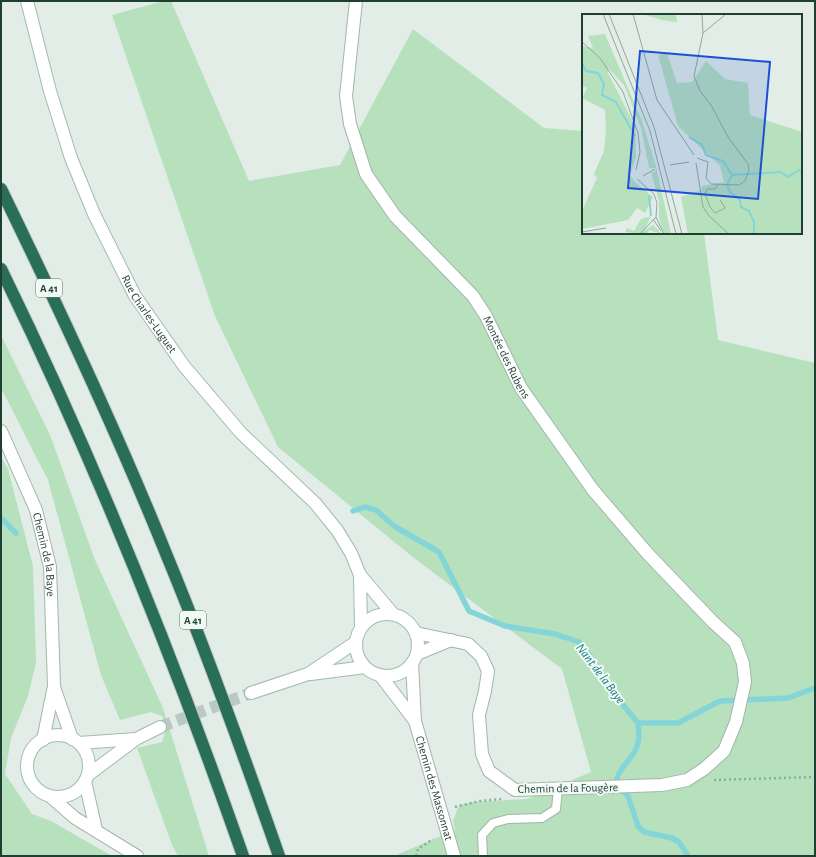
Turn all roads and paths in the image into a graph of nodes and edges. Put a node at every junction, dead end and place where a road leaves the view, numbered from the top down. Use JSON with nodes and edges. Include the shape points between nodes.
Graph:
{"nodes":[{"id":1,"x":27,"y":1,"type":"edge"},
{"id":2,"x":356,"y":1,"type":"edge"},
{"id":3,"x":1,"y":189,"type":"edge"},
{"id":4,"x":1,"y":268,"type":"edge"},
{"id":5,"x":1,"y":431,"type":"edge"},
{"id":6,"x":360,"y":574,"type":"junction"},
{"id":7,"x":393,"y":614,"type":"junction"},
{"id":8,"x":361,"y":628,"type":"junction"},
{"id":9,"x":416,"y":633,"type":"junction"},
{"id":10,"x":451,"y":640,"type":"junction"},
{"id":11,"x":356,"y":642,"type":"junction"},
{"id":12,"x":414,"y":659,"type":"junction"},
{"id":13,"x":365,"y":667,"type":"junction"},
{"id":14,"x":308,"y":674,"type":"junction"},
{"id":15,"x":380,"y":675,"type":"junction"},
{"id":16,"x":745,"y":682,"type":"joint"},
{"id":17,"x":54,"y":686,"type":"junction"},
{"id":18,"x":251,"y":693,"type":"tunnel mouth"},
{"id":19,"x":415,"y":721,"type":"junction"},
{"id":20,"x":160,"y":727,"type":"tunnel mouth"},
{"id":21,"x":136,"y":738,"type":"junction"},
{"id":22,"x":43,"y":740,"type":"junction"},
{"id":23,"x":75,"y":741,"type":"junction"},
{"id":24,"x":815,"y":777,"type":"edge"},
{"id":25,"x":86,"y":778,"type":"junction"},
{"id":26,"x":687,"y":780,"type":"junction"},
{"id":27,"x":558,"y":789,"type":"junction"},
{"id":28,"x":515,"y":790,"type":"junction"},
{"id":29,"x":51,"y":797,"type":"junction"},
{"id":30,"x":450,"y":802,"type":"dead end"},
{"id":31,"x":96,"y":830,"type":"junction"},
{"id":32,"x":446,"y":831,"type":"junction"},
{"id":33,"x":137,"y":856,"type":"edge"},
{"id":34,"x":243,"y":856,"type":"edge"},
{"id":35,"x":279,"y":856,"type":"edge"},
{"id":36,"x":416,"y":856,"type":"edge"},
{"id":37,"x":454,"y":856,"type":"edge"},
{"id":38,"x":483,"y":856,"type":"edge"}],
"edges":[{"from":1,"to":6,"type":"street","name":"Rue Charles-Luguet","via":[[50,91],[71,158],[94,214],[135,296],[184,366],[241,433],[316,503],[337,530]]},
{"from":2,"to":16,"type":"street","name":"Montée des Rubens","via":[[346,96],[350,124],[366,174],[394,216],[473,296],[486,316],[521,388],[594,490],[648,554],[735,642],[743,663]]},
{"from":3,"to":35,"type":"highway","number":"A 41","via":[[96,389],[162,542],[209,661]]},
{"from":4,"to":34,"type":"highway","via":[[63,400],[137,572],[177,673]]},
{"from":5,"to":17,"type":"street","name":"Chemin de la Baye","via":[[36,510],[50,567]]},
{"from":6,"to":7,"type":"street","name":"Rue Charles-Luguet"},
{"from":6,"to":8,"type":"street","name":"Rue Charles-Luguet"},
{"from":7,"to":8,"type":"street","via":[[377,616]]},
{"from":7,"to":9,"type":"street","via":[[409,623]]},
{"from":8,"to":11,"type":"street"},
{"from":9,"to":10,"type":"street","name":"Chemin de la Fougère"},
{"from":9,"to":12,"type":"street","via":[[418,640]]},
{"from":10,"to":12,"type":"street"},
{"from":10,"to":28,"type":"street","name":"Chemin de la Fougère","via":[[468,644],[481,656],[488,671],[479,715],[482,754],[489,771]]},
{"from":11,"to":13,"type":"street","via":[[358,655]]},
{"from":11,"to":14,"type":"street"},
{"from":12,"to":15,"type":"street","via":[[398,674]]},
{"from":12,"to":19,"type":"street","name":"Chemin des Massonnat"},
{"from":13,"to":14,"type":"street"},
{"from":13,"to":15,"type":"street"},
{"from":14,"to":18,"type":"street"},
{"from":15,"to":19,"type":"street","name":"Chemin des Massonnat"},
{"from":16,"to":26,"type":"street","name":"Chemin de la Fougère","via":[[736,722],[724,751]]},
{"from":17,"to":22,"type":"street","name":"Chemin de la Baye"},
{"from":17,"to":23,"type":"street","name":"Chemin de la Baye"},
{"from":19,"to":32,"type":"street","name":"Chemin des Massonnat"},
{"from":20,"to":21,"type":"street"},
{"from":21,"to":23,"type":"street"},
{"from":21,"to":25,"type":"street"},
{"from":22,"to":23,"type":"street","via":[[58,736]]},
{"from":22,"to":29,"type":"street","via":[[29,754],[28,774],[36,788]]},
{"from":23,"to":25,"type":"street","via":[[87,755],[89,765]]},
{"from":24,"to":26,"type":"path"},
{"from":25,"to":29,"type":"street","via":[[77,790],[69,795]]},
{"from":25,"to":31,"type":"street"},
{"from":26,"to":27,"type":"street","name":"Chemin de la Fougère","via":[[662,785]]},
{"from":27,"to":28,"type":"street","name":"Chemin de la Fougère"},
{"from":27,"to":38,"type":"lane","via":[[556,809],[542,818],[508,819],[493,823],[482,835]]},
{"from":28,"to":30,"type":"path","via":[[510,798],[480,800],[453,808]]},
{"from":29,"to":31,"type":"street","via":[[75,818]]},
{"from":31,"to":33,"type":"street"},
{"from":32,"to":36,"type":"path","via":[[418,849]]},
{"from":32,"to":37,"type":"street","name":"Chemin des Massonnat"}]}
